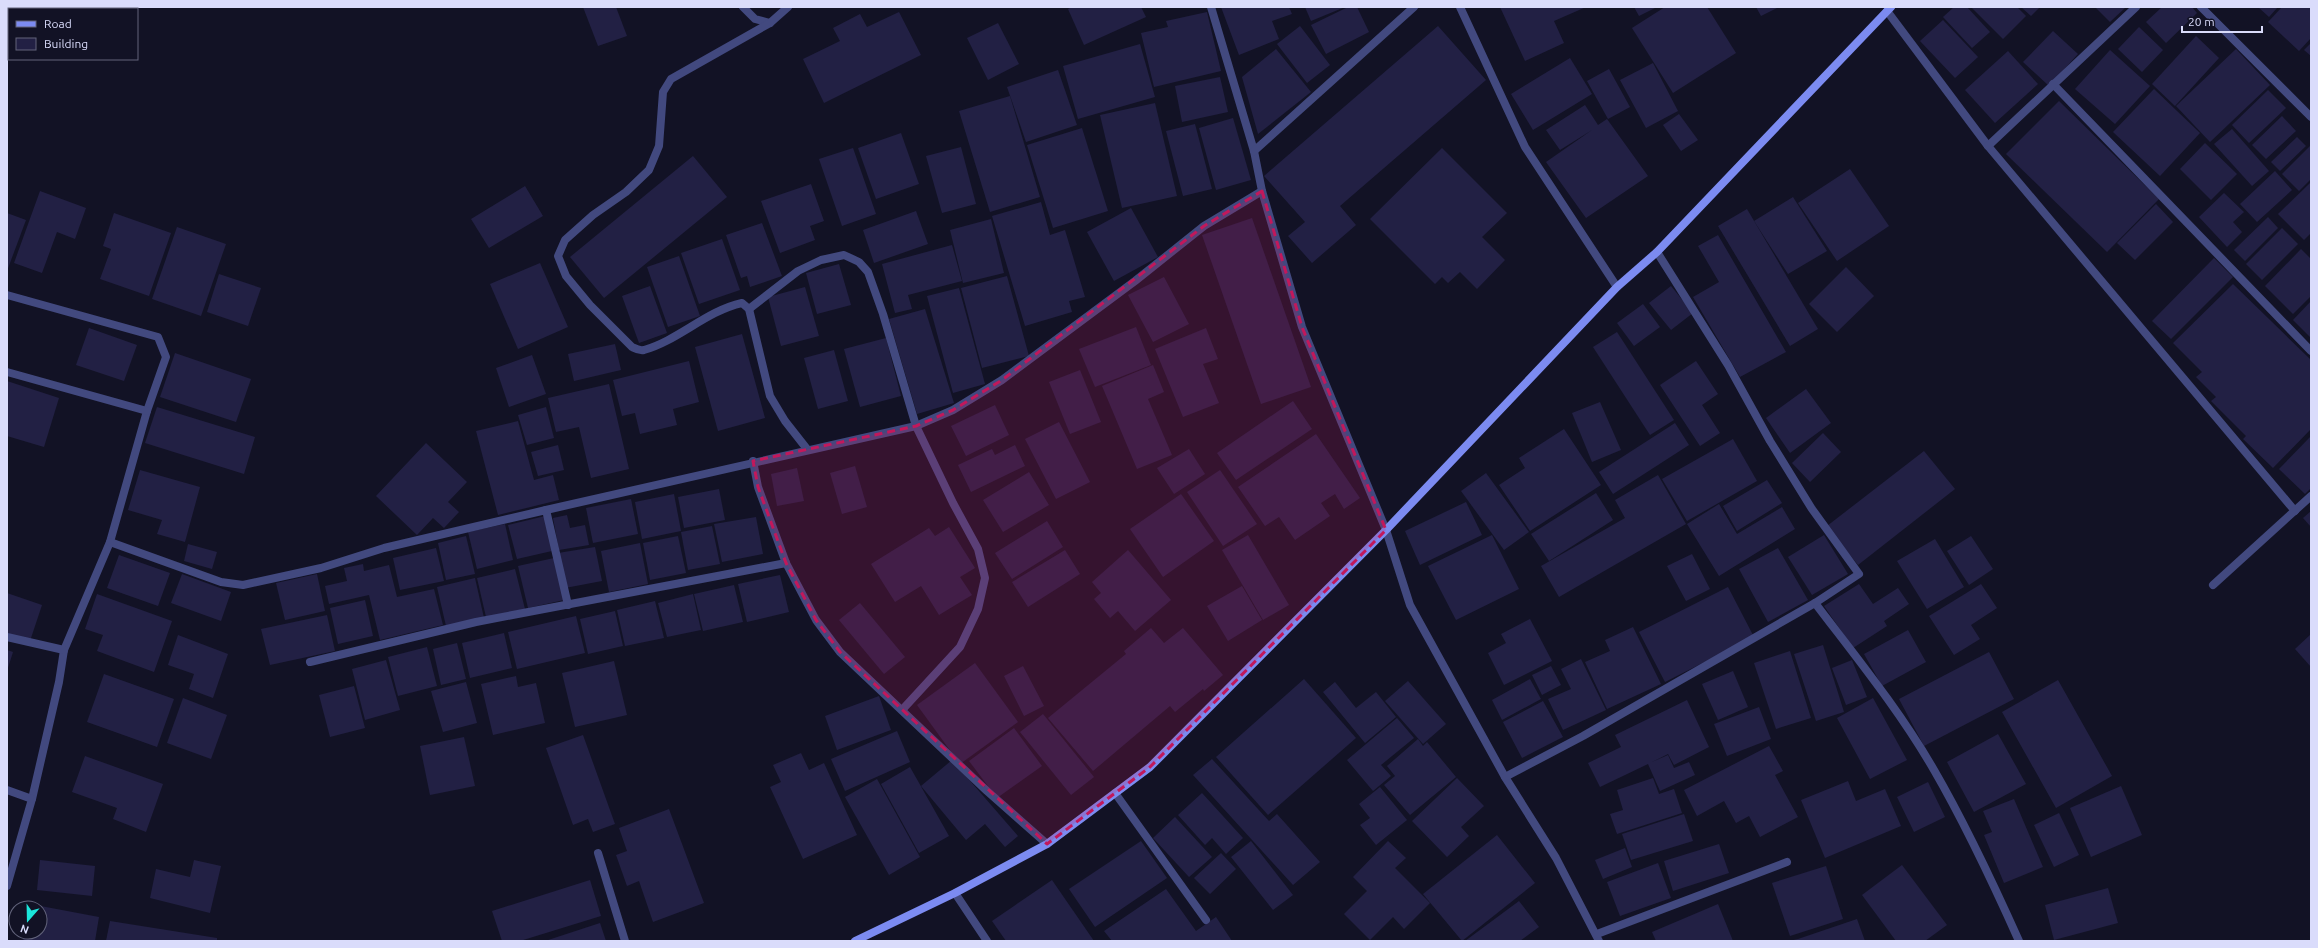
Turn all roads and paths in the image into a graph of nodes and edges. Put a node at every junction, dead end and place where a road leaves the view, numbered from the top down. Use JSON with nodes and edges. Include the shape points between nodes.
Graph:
{"nodes":[{"id":1,"x":743,"y":7,"type":"edge"},
{"id":2,"x":788,"y":7,"type":"edge"},
{"id":3,"x":1211,"y":7,"type":"edge"},
{"id":4,"x":1414,"y":7,"type":"edge"},
{"id":5,"x":1460,"y":7,"type":"edge"},
{"id":6,"x":2136,"y":7,"type":"edge"},
{"id":7,"x":2201,"y":7,"type":"edge"},
{"id":8,"x":1889,"y":9,"type":"edge"},
{"id":9,"x":770,"y":23,"type":"junction"},
{"id":10,"x":2053,"y":84,"type":"junction"},
{"id":11,"x":2311,"y":117,"type":"edge"},
{"id":12,"x":1988,"y":146,"type":"junction"},
{"id":13,"x":1254,"y":151,"type":"junction"},
{"id":14,"x":1262,"y":191,"type":"junction"},
{"id":15,"x":1657,"y":252,"type":"junction"},
{"id":16,"x":1618,"y":287,"type":"junction"},
{"id":17,"x":7,"y":295,"type":"edge"},
{"id":18,"x":749,"y":310,"type":"junction"},
{"id":19,"x":2311,"y":351,"type":"edge"},
{"id":20,"x":7,"y":372,"type":"edge"},
{"id":21,"x":147,"y":411,"type":"junction"},
{"id":22,"x":916,"y":426,"type":"junction"},
{"id":23,"x":807,"y":449,"type":"junction"},
{"id":24,"x":754,"y":461,"type":"junction"},
{"id":25,"x":2311,"y":496,"type":"edge"},
{"id":26,"x":546,"y":510,"type":"junction"},
{"id":27,"x":2295,"y":511,"type":"junction"},
{"id":28,"x":1386,"y":530,"type":"junction"},
{"id":29,"x":110,"y":542,"type":"junction"},
{"id":30,"x":786,"y":563,"type":"junction"},
{"id":31,"x":2213,"y":585,"type":"dead end"},
{"id":32,"x":1815,"y":603,"type":"junction"},
{"id":33,"x":568,"y":605,"type":"junction"},
{"id":34,"x":7,"y":637,"type":"edge"},
{"id":35,"x":64,"y":650,"type":"junction"},
{"id":36,"x":310,"y":662,"type":"dead end"},
{"id":37,"x":902,"y":710,"type":"junction"},
{"id":38,"x":1505,"y":777,"type":"junction"},
{"id":39,"x":7,"y":790,"type":"edge"},
{"id":40,"x":1115,"y":793,"type":"junction"},
{"id":41,"x":32,"y":799,"type":"junction"},
{"id":42,"x":1047,"y":844,"type":"junction"},
{"id":43,"x":598,"y":853,"type":"dead end"},
{"id":44,"x":1787,"y":862,"type":"dead end"},
{"id":45,"x":7,"y":886,"type":"edge"},
{"id":46,"x":955,"y":893,"type":"junction"},
{"id":47,"x":1206,"y":920,"type":"dead end"},
{"id":48,"x":1598,"y":938,"type":"edge"},
{"id":49,"x":626,"y":941,"type":"edge"},
{"id":50,"x":855,"y":941,"type":"edge"},
{"id":51,"x":987,"y":941,"type":"edge"},
{"id":52,"x":2019,"y":941,"type":"edge"}],
"edges":[{"from":1,"to":9,"type":"street","via":[[755,19]]},
{"from":2,"to":9,"type":"street"},
{"from":3,"to":13,"type":"street"},
{"from":4,"to":13,"type":"street"},
{"from":5,"to":16,"type":"street","via":[[1525,147]]},
{"from":6,"to":10,"type":"street"},
{"from":7,"to":11,"type":"street"},
{"from":8,"to":12,"type":"street"},
{"from":8,"to":15,"type":"street"},
{"from":9,"to":18,"type":"street","via":[[672,79],[663,92],[660,146],[649,170],[626,192],[593,215],[565,240],[558,256],[566,276],[590,305],[637,350],[664,341],[726,306],[742,303]]},
{"from":10,"to":12,"type":"street"},
{"from":10,"to":19,"type":"street"},
{"from":12,"to":27,"type":"street"},
{"from":13,"to":14,"type":"street"},
{"from":14,"to":22,"type":"street","via":[[1204,226],[1002,380],[953,410]]},
{"from":14,"to":28,"type":"street","via":[[1302,327]]},
{"from":15,"to":16,"type":"street"},
{"from":15,"to":32,"type":"street","via":[[1728,365],[1770,441],[1859,574]]},
{"from":16,"to":28,"type":"street"},
{"from":17,"to":21,"type":"street","via":[[158,337],[166,357]]},
{"from":18,"to":22,"type":"street","via":[[798,271],[822,260],[844,255],[860,262],[868,272],[883,314]]},
{"from":18,"to":23,"type":"street","via":[[770,396],[785,421]]},
{"from":20,"to":21,"type":"street"},
{"from":21,"to":29,"type":"street"},
{"from":22,"to":23,"type":"street"},
{"from":22,"to":37,"type":"street","via":[[978,549],[984,578],[978,609],[960,647]]},
{"from":23,"to":24,"type":"street"},
{"from":24,"to":26,"type":"street"},
{"from":24,"to":30,"type":"street","via":[[758,488]]},
{"from":25,"to":27,"type":"street"},
{"from":26,"to":29,"type":"street","via":[[384,548],[314,570],[243,585],[221,582]]},
{"from":26,"to":33,"type":"street"},
{"from":27,"to":31,"type":"street"},
{"from":28,"to":38,"type":"street","via":[[1410,605]]},
{"from":28,"to":40,"type":"street","via":[[1150,767]]},
{"from":29,"to":35,"type":"street"},
{"from":30,"to":33,"type":"street"},
{"from":30,"to":37,"type":"street","via":[[816,620],[840,652]]},
{"from":32,"to":38,"type":"street","via":[[1583,736]]},
{"from":32,"to":52,"type":"street","via":[[1885,696],[1934,770],[1990,876]]},
{"from":33,"to":36,"type":"street","via":[[476,622]]},
{"from":34,"to":35,"type":"street"},
{"from":35,"to":41,"type":"street"},
{"from":37,"to":42,"type":"street"},
{"from":38,"to":48,"type":"street","via":[[1556,858]]},
{"from":39,"to":41,"type":"street"},
{"from":40,"to":42,"type":"street"},
{"from":40,"to":47,"type":"street"},
{"from":41,"to":45,"type":"street"},
{"from":42,"to":46,"type":"street"},
{"from":43,"to":49,"type":"street"},
{"from":44,"to":48,"type":"street"},
{"from":46,"to":50,"type":"street"},
{"from":46,"to":51,"type":"street"}]}
